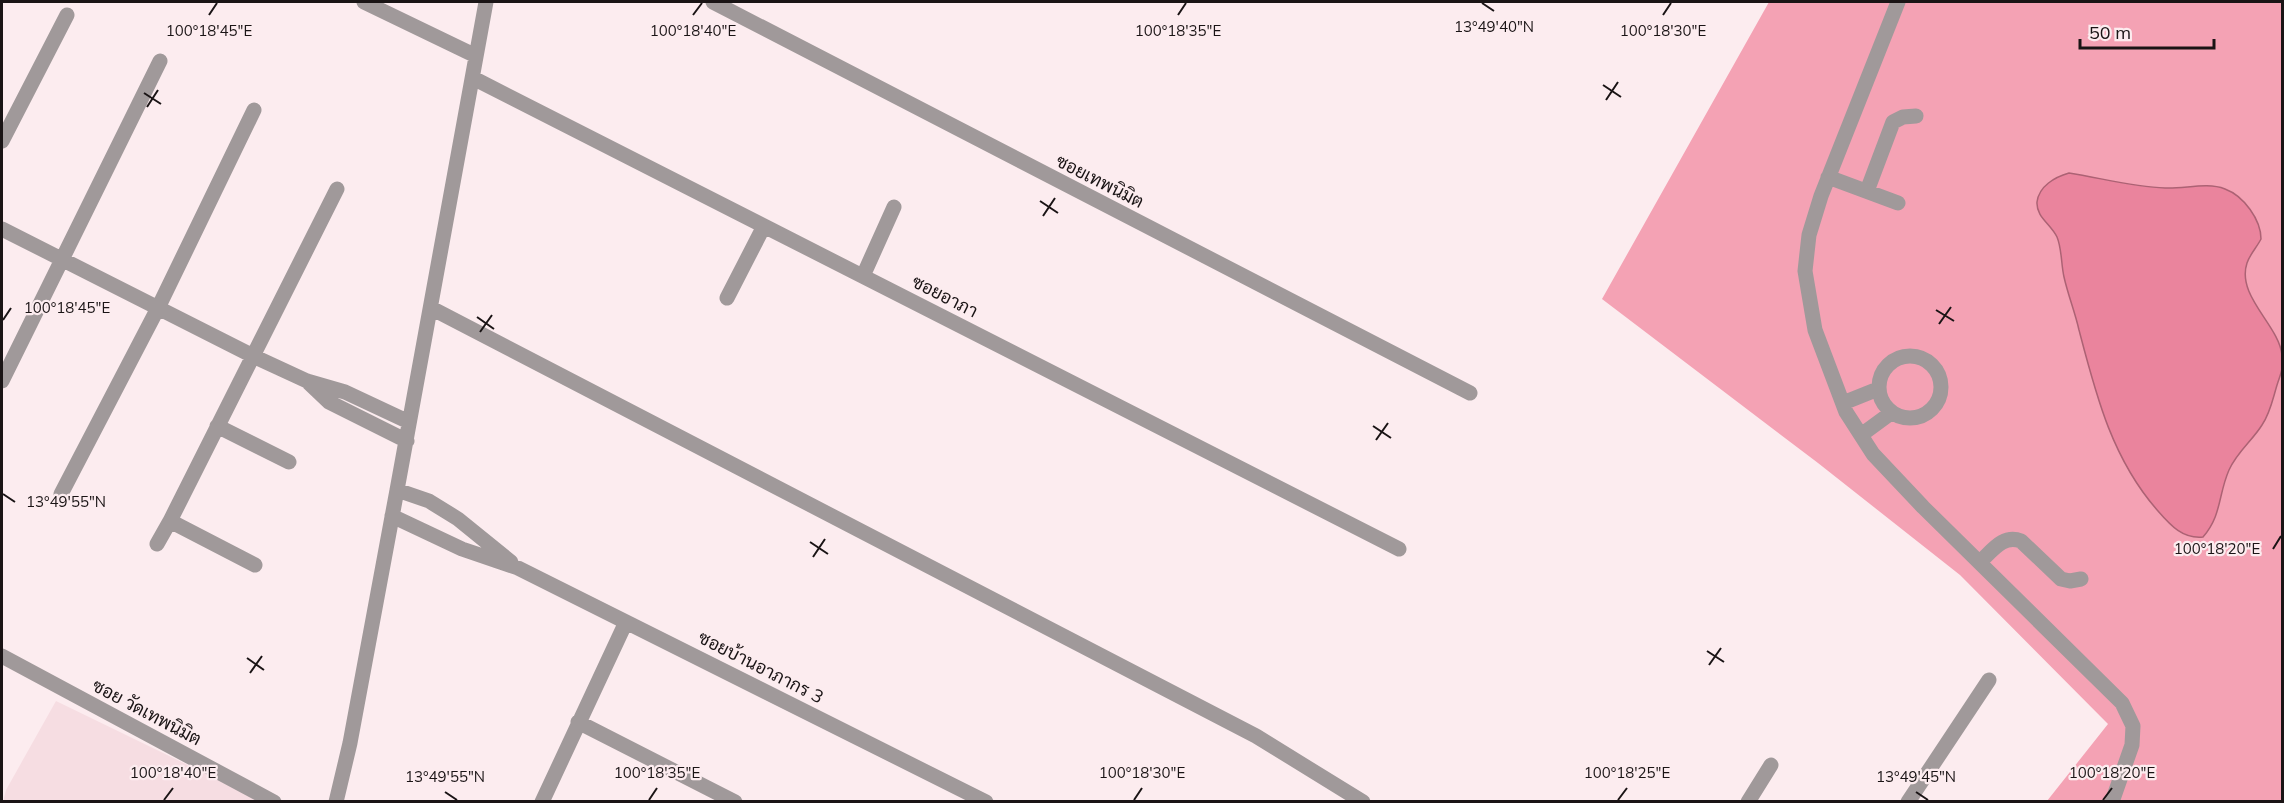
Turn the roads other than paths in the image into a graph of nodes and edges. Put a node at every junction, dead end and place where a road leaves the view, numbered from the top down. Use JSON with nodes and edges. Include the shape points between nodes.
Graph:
{"nodes":[{"id":1,"x":364,"y":2,"type":"edge"},
{"id":2,"x":486,"y":2,"type":"edge"},
{"id":3,"x":713,"y":2,"type":"edge"},
{"id":4,"x":1898,"y":2,"type":"edge"},
{"id":5,"x":67,"y":15,"type":"dead end"},
{"id":6,"x":476,"y":56,"type":"junction"},
{"id":7,"x":160,"y":61,"type":"dead end"},
{"id":8,"x":473,"y":78,"type":"junction"},
{"id":9,"x":254,"y":110,"type":"dead end"},
{"id":10,"x":1916,"y":116,"type":"dead end"},
{"id":11,"x":2,"y":141,"type":"edge"},
{"id":12,"x":1828,"y":177,"type":"junction"},
{"id":13,"x":337,"y":189,"type":"dead end"},
{"id":14,"x":1867,"y":192,"type":"junction"},
{"id":15,"x":1898,"y":202,"type":"dead end"},
{"id":16,"x":894,"y":207,"type":"dead end"},
{"id":17,"x":764,"y":226,"type":"junction"},
{"id":18,"x":2,"y":229,"type":"edge"},
{"id":19,"x":63,"y":260,"type":"junction"},
{"id":20,"x":863,"y":276,"type":"junction"},
{"id":21,"x":727,"y":298,"type":"dead end"},
{"id":22,"x":158,"y":308,"type":"junction"},
{"id":23,"x":431,"y":308,"type":"junction"},
{"id":24,"x":253,"y":356,"type":"junction"},
{"id":25,"x":2,"y":381,"type":"edge"},
{"id":26,"x":307,"y":381,"type":"junction"},
{"id":27,"x":1878,"y":389,"type":"junction"},
{"id":28,"x":1470,"y":393,"type":"dead end"},
{"id":29,"x":1843,"y":403,"type":"junction"},
{"id":30,"x":1891,"y":413,"type":"junction"},
{"id":31,"x":409,"y":422,"type":"junction"},
{"id":32,"x":217,"y":426,"type":"junction"},
{"id":33,"x":1861,"y":435,"type":"junction"},
{"id":34,"x":407,"y":441,"type":"junction"},
{"id":35,"x":289,"y":462,"type":"dead end"},
{"id":36,"x":398,"y":490,"type":"junction"},
{"id":37,"x":61,"y":494,"type":"dead end"},
{"id":38,"x":392,"y":516,"type":"junction"},
{"id":39,"x":170,"y":521,"type":"junction"},
{"id":40,"x":157,"y":544,"type":"dead end"},
{"id":41,"x":1400,"y":549,"type":"dead end"},
{"id":42,"x":1980,"y":562,"type":"junction"},
{"id":43,"x":255,"y":565,"type":"dead end"},
{"id":44,"x":518,"y":568,"type":"junction"},
{"id":45,"x":2081,"y":579,"type":"dead end"},
{"id":46,"x":626,"y":622,"type":"junction"},
{"id":47,"x":2,"y":656,"type":"edge"},
{"id":48,"x":1989,"y":680,"type":"dead end"},
{"id":49,"x":578,"y":722,"type":"junction"},
{"id":50,"x":1771,"y":765,"type":"dead end"},
{"id":51,"x":274,"y":801,"type":"edge"},
{"id":52,"x":336,"y":801,"type":"edge"},
{"id":53,"x":542,"y":801,"type":"edge"},
{"id":54,"x":735,"y":801,"type":"edge"},
{"id":55,"x":986,"y":801,"type":"edge"},
{"id":56,"x":1363,"y":801,"type":"edge"},
{"id":57,"x":1748,"y":801,"type":"edge"},
{"id":58,"x":1908,"y":801,"type":"edge"},
{"id":59,"x":2112,"y":801,"type":"edge"}],
"edges":[{"from":1,"to":6,"type":"street"},
{"from":2,"to":6,"type":"street"},
{"from":3,"to":28,"type":"street","name":"ซอยเทพนิมิต"},
{"from":4,"to":12,"type":"street"},
{"from":5,"to":11,"type":"street"},
{"from":6,"to":8,"type":"street"},
{"from":7,"to":19,"type":"street"},
{"from":8,"to":17,"type":"street","name":"ซอยอาภา"},
{"from":8,"to":23,"type":"street"},
{"from":9,"to":22,"type":"street"},
{"from":10,"to":14,"type":"street","via":[[1893,122]]},
{"from":12,"to":14,"type":"street"},
{"from":12,"to":29,"type":"street","via":[[1809,236],[1805,271],[1815,330]]},
{"from":13,"to":24,"type":"street"},
{"from":14,"to":15,"type":"street"},
{"from":16,"to":20,"type":"street"},
{"from":17,"to":20,"type":"street","name":"ซอยอาภา"},
{"from":17,"to":21,"type":"street"},
{"from":18,"to":19,"type":"street"},
{"from":19,"to":22,"type":"street"},
{"from":19,"to":25,"type":"street"},
{"from":20,"to":41,"type":"street","name":"ซอยอาภา"},
{"from":22,"to":24,"type":"street"},
{"from":22,"to":37,"type":"street"},
{"from":23,"to":31,"type":"street"},
{"from":23,"to":56,"type":"street","via":[[1236,725]]},
{"from":24,"to":26,"type":"street"},
{"from":24,"to":32,"type":"street"},
{"from":26,"to":31,"type":"street","via":[[345,392]]},
{"from":26,"to":34,"type":"street","via":[[329,402]]},
{"from":27,"to":29,"type":"street"},
{"from":27,"to":30,"type":"street"},
{"from":27,"to":30,"type":"street","via":[[1880,375],[1888,364],[1901,357],[1915,356],[1928,361],[1938,372],[1942,386],[1931,412],[1904,419]]},
{"from":29,"to":33,"type":"street"},
{"from":30,"to":33,"type":"street"},
{"from":31,"to":34,"type":"street"},
{"from":32,"to":35,"type":"street"},
{"from":32,"to":39,"type":"street"},
{"from":33,"to":42,"type":"street","via":[[1873,454]]},
{"from":34,"to":36,"type":"street"},
{"from":36,"to":38,"type":"street"},
{"from":36,"to":44,"type":"street","name":"ซอยบ้านอาภากร 3","via":[[429,501],[458,519]]},
{"from":38,"to":44,"type":"street","name":"ซอยบ้านอาภากร 3","via":[[462,549]]},
{"from":38,"to":52,"type":"street"},
{"from":39,"to":40,"type":"street"},
{"from":39,"to":43,"type":"street"},
{"from":42,"to":45,"type":"street","via":[[2005,539],[2013,538],[2061,579]]},
{"from":42,"to":59,"type":"street","via":[[2122,703],[2133,726],[2132,745]]},
{"from":44,"to":46,"type":"street","name":"ซอยบ้านอาภากร 3"},
{"from":46,"to":49,"type":"street"},
{"from":46,"to":55,"type":"street","name":"ซอยบ้านอาภากร 3"},
{"from":47,"to":51,"type":"street","name":"ซอย วัดเทพนิมิต"},
{"from":48,"to":58,"type":"street"},
{"from":49,"to":53,"type":"street"},
{"from":49,"to":54,"type":"street"},
{"from":50,"to":57,"type":"street"}]}
